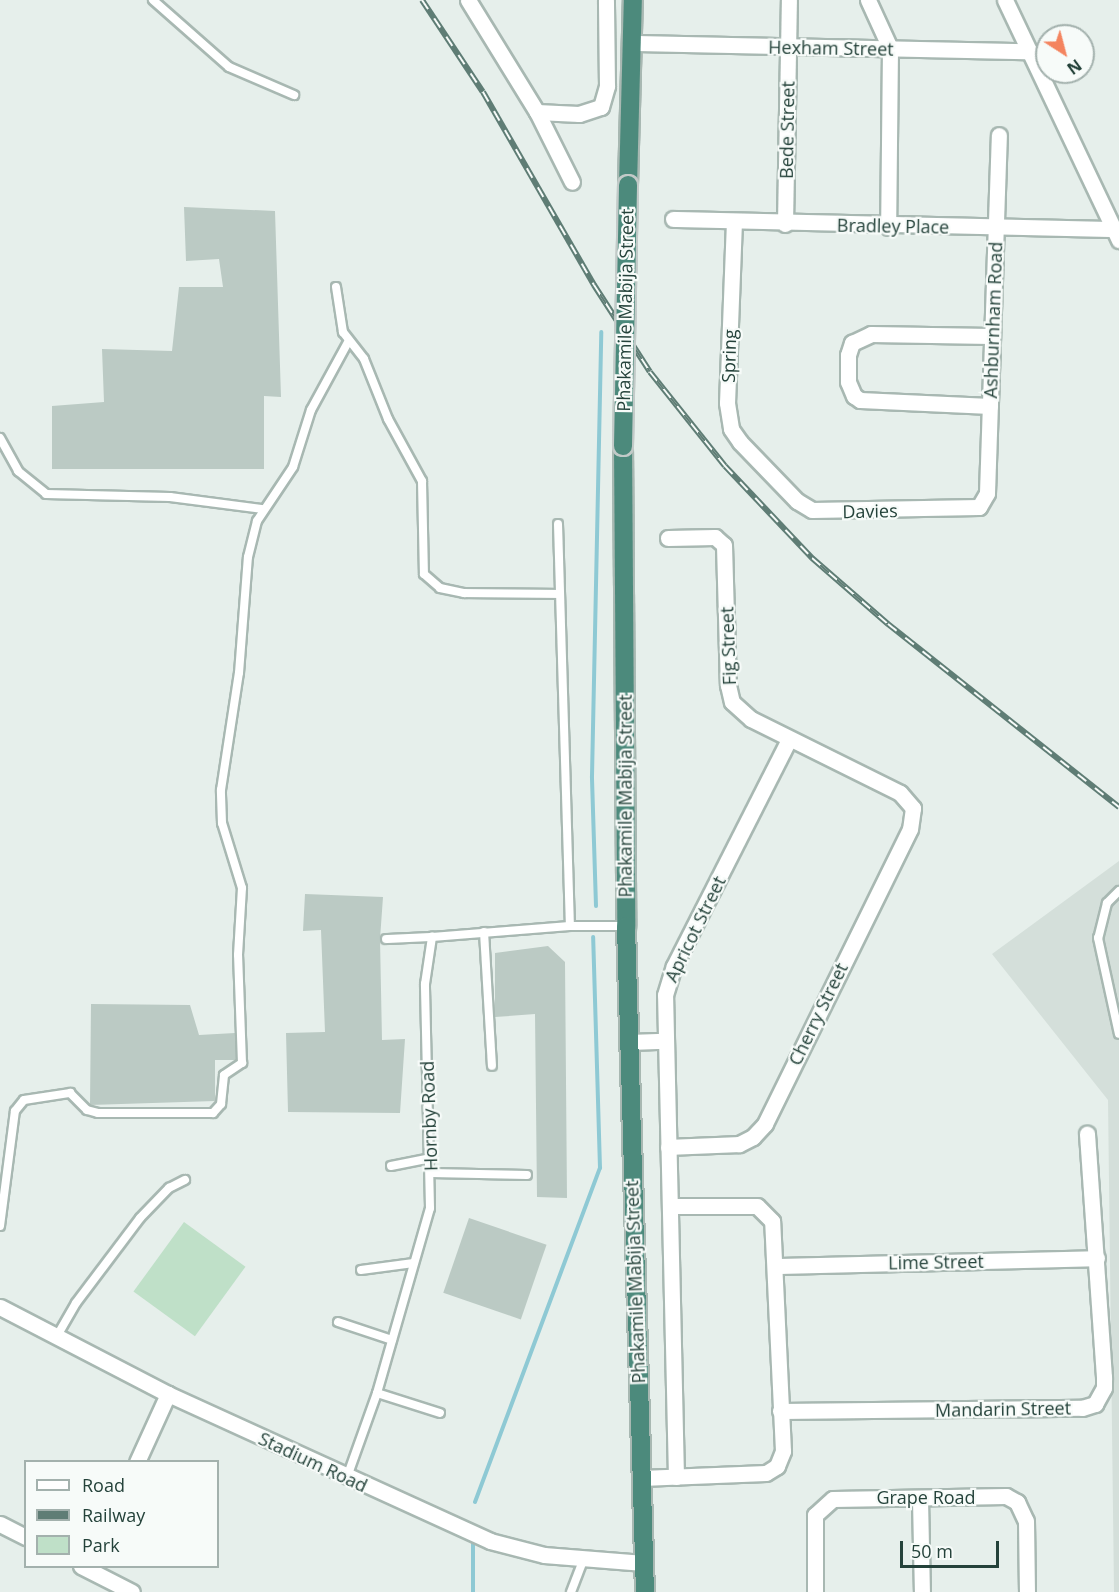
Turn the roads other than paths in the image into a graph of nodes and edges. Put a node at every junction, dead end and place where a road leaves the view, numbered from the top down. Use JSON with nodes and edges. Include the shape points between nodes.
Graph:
{"nodes":[{"id":1,"x":153,"y":0,"type":"edge"},
{"id":2,"x":468,"y":0,"type":"edge"},
{"id":3,"x":606,"y":0,"type":"edge"},
{"id":4,"x":633,"y":0,"type":"edge"},
{"id":5,"x":789,"y":0,"type":"edge"},
{"id":6,"x":868,"y":0,"type":"edge"},
{"id":7,"x":1005,"y":0,"type":"edge"},
{"id":8,"x":632,"y":43,"type":"junction"},
{"id":9,"x":789,"y":48,"type":"junction"},
{"id":10,"x":890,"y":48,"type":"junction"},
{"id":11,"x":1030,"y":51,"type":"junction"},
{"id":12,"x":294,"y":95,"type":"dead end"},
{"id":13,"x":537,"y":112,"type":"junction"},
{"id":14,"x":999,"y":135,"type":"dead end"},
{"id":15,"x":572,"y":182,"type":"dead end"},
{"id":16,"x":673,"y":219,"type":"dead end"},
{"id":17,"x":734,"y":221,"type":"junction"},
{"id":18,"x":784,"y":224,"type":"junction"},
{"id":19,"x":888,"y":227,"type":"junction"},
{"id":20,"x":996,"y":227,"type":"junction"},
{"id":21,"x":1116,"y":235,"type":"edge"},
{"id":22,"x":336,"y":287,"type":"dead end"},
{"id":23,"x":991,"y":336,"type":"junction"},
{"id":24,"x":348,"y":342,"type":"junction"},
{"id":25,"x":990,"y":406,"type":"junction"},
{"id":26,"x":0,"y":438,"type":"edge"},
{"id":27,"x":770,"y":475,"type":"joint"},
{"id":28,"x":982,"y":504,"type":"joint"},
{"id":29,"x":263,"y":509,"type":"junction"},
{"id":30,"x":558,"y":524,"type":"dead end"},
{"id":31,"x":668,"y":538,"type":"dead end"},
{"id":32,"x":560,"y":594,"type":"junction"},
{"id":33,"x":789,"y":739,"type":"junction"},
{"id":34,"x":913,"y":808,"type":"joint"},
{"id":35,"x":1119,"y":891,"type":"edge"},
{"id":36,"x":570,"y":926,"type":"junction"},
{"id":37,"x":626,"y":926,"type":"junction"},
{"id":38,"x":484,"y":932,"type":"junction"},
{"id":39,"x":432,"y":937,"type":"junction"},
{"id":40,"x":386,"y":939,"type":"dead end"},
{"id":41,"x":1119,"y":1034,"type":"edge"},
{"id":42,"x":664,"y":1041,"type":"junction"},
{"id":43,"x":629,"y":1042,"type":"junction"},
{"id":44,"x":492,"y":1066,"type":"dead end"},
{"id":45,"x":1087,"y":1134,"type":"dead end"},
{"id":46,"x":668,"y":1147,"type":"junction"},
{"id":47,"x":431,"y":1158,"type":"junction"},
{"id":48,"x":391,"y":1166,"type":"dead end"},
{"id":49,"x":431,"y":1173,"type":"junction"},
{"id":50,"x":527,"y":1175,"type":"dead end"},
{"id":51,"x":185,"y":1180,"type":"dead end"},
{"id":52,"x":672,"y":1206,"type":"junction"},
{"id":53,"x":0,"y":1226,"type":"edge"},
{"id":54,"x":1097,"y":1258,"type":"junction"},
{"id":55,"x":414,"y":1263,"type":"junction"},
{"id":56,"x":776,"y":1266,"type":"junction"},
{"id":57,"x":361,"y":1270,"type":"dead end"},
{"id":58,"x":0,"y":1307,"type":"edge"},
{"id":59,"x":338,"y":1322,"type":"dead end"},
{"id":60,"x":57,"y":1336,"type":"junction"},
{"id":61,"x":392,"y":1340,"type":"junction"},
{"id":62,"x":377,"y":1393,"type":"junction"},
{"id":63,"x":168,"y":1394,"type":"junction"},
{"id":64,"x":780,"y":1412,"type":"junction"},
{"id":65,"x":440,"y":1413,"type":"dead end"},
{"id":66,"x":136,"y":1460,"type":"edge"},
{"id":67,"x":347,"y":1477,"type":"junction"},
{"id":68,"x":676,"y":1477,"type":"junction"},
{"id":69,"x":641,"y":1478,"type":"junction"},
{"id":70,"x":920,"y":1499,"type":"junction"},
{"id":71,"x":0,"y":1524,"type":"edge"},
{"id":72,"x":24,"y":1536,"type":"edge"},
{"id":73,"x":584,"y":1558,"type":"junction"},
{"id":74,"x":644,"y":1563,"type":"junction"},
{"id":75,"x":86,"y":1568,"type":"edge"},
{"id":76,"x":132,"y":1592,"type":"edge"},
{"id":77,"x":571,"y":1592,"type":"edge"},
{"id":78,"x":645,"y":1592,"type":"edge"},
{"id":79,"x":815,"y":1592,"type":"edge"},
{"id":80,"x":922,"y":1592,"type":"edge"},
{"id":81,"x":1028,"y":1592,"type":"edge"}],
"edges":[{"from":1,"to":12,"type":"lane","via":[[229,68]]},
{"from":2,"to":13,"type":"street"},
{"from":3,"to":13,"type":"street","via":[[607,86],[601,107],[579,114]]},
{"from":4,"to":8,"type":"highway","name":"Phakamile Mabija Street"},
{"from":5,"to":9,"type":"street","name":"Bede Street"},
{"from":6,"to":10,"type":"street"},
{"from":7,"to":11,"type":"street"},
{"from":8,"to":9,"type":"street","name":"Hexham Street"},
{"from":8,"to":37,"type":"highway","name":"Phakamile Mabija Street","bridge":true,"via":[[623,446]]},
{"from":9,"to":10,"type":"street","name":"Hexham Street"},
{"from":9,"to":18,"type":"street","name":"Bede Street"},
{"from":10,"to":11,"type":"street","name":"Hexham Street"},
{"from":10,"to":19,"type":"street"},
{"from":11,"to":21,"type":"street"},
{"from":13,"to":15,"type":"street"},
{"from":14,"to":20,"type":"street","name":"Ashburnham Road"},
{"from":16,"to":17,"type":"street","name":"Bradley Place"},
{"from":17,"to":18,"type":"street","name":"Bradley Place"},
{"from":17,"to":27,"type":"street","name":"Spring","via":[[729,422],[740,442]]},
{"from":18,"to":19,"type":"street","name":"Bradley Place"},
{"from":19,"to":20,"type":"street","name":"Bradley Place"},
{"from":20,"to":21,"type":"street","name":"Bradley Place"},
{"from":20,"to":23,"type":"street","name":"Ashburnham Road"},
{"from":22,"to":24,"type":"lane","via":[[339,316]]},
{"from":23,"to":25,"type":"street","name":"Ashburnham Road"},
{"from":23,"to":25,"type":"street","via":[[871,334],[852,342],[848,356],[848,382],[860,400]]},
{"from":24,"to":29,"type":"lane","via":[[311,410],[293,467]]},
{"from":24,"to":32,"type":"lane","via":[[364,359],[388,419],[422,481],[422,564],[432,583],[464,593]]},
{"from":25,"to":28,"type":"street","name":"Ashburnham Road","via":[[987,493]]},
{"from":26,"to":29,"type":"lane","via":[[18,471],[46,494],[170,497]]},
{"from":27,"to":28,"type":"street","name":"Davies","via":[[797,501],[822,512],[970,508]]},
{"from":29,"to":53,"type":"lane","via":[[248,557],[238,673],[221,790],[222,823],[243,888],[238,956],[242,1063],[224,1075],[221,1104],[213,1113],[99,1113],[87,1110],[70,1093],[24,1100],[15,1112]]},
{"from":30,"to":32,"type":"lane"},
{"from":31,"to":33,"type":"street","name":"Fig Street","via":[[715,537],[724,544],[728,685],[732,702],[751,720]]},
{"from":32,"to":36,"type":"lane"},
{"from":33,"to":34,"type":"street","name":"Fig Street","via":[[900,793]]},
{"from":33,"to":42,"type":"street","name":"Apricot Street","via":[[675,966],[663,1009]]},
{"from":34,"to":46,"type":"street","name":"Cherry Street","via":[[909,829],[765,1124],[739,1144]]},
{"from":35,"to":41,"type":"lane","via":[[1107,903],[1098,938]]},
{"from":36,"to":37,"type":"lane"},
{"from":36,"to":38,"type":"lane"},
{"from":37,"to":43,"type":"highway","name":"Phakamile Mabija Street"},
{"from":38,"to":39,"type":"lane"},
{"from":38,"to":44,"type":"lane"},
{"from":39,"to":40,"type":"lane"},
{"from":39,"to":47,"type":"lane","name":"Hornby Road","via":[[425,978]]},
{"from":42,"to":43,"type":"street"},
{"from":42,"to":46,"type":"street","name":"Apricot Street"},
{"from":43,"to":69,"type":"highway","name":"Phakamile Mabija Street"},
{"from":45,"to":54,"type":"street","name":"Mandarin Street"},
{"from":46,"to":52,"type":"street","name":"Apricot Street"},
{"from":47,"to":48,"type":"lane"},
{"from":47,"to":49,"type":"lane","name":"Hornby Road"},
{"from":49,"to":50,"type":"lane"},
{"from":49,"to":55,"type":"lane","name":"Hornby Road","via":[[430,1208]]},
{"from":51,"to":60,"type":"lane","via":[[169,1188],[140,1218],[76,1303]]},
{"from":52,"to":56,"type":"street","via":[[762,1208],[772,1221]]},
{"from":52,"to":68,"type":"street","name":"Apricot Street"},
{"from":54,"to":56,"type":"street","name":"Lime Street"},
{"from":54,"to":64,"type":"street","name":"Mandarin Street","via":[[1104,1388],[1099,1401],[1090,1407]]},
{"from":55,"to":57,"type":"lane"},
{"from":55,"to":61,"type":"lane","name":"Hornby Road"},
{"from":56,"to":64,"type":"street"},
{"from":58,"to":60,"type":"street","name":"Stadium Road"},
{"from":59,"to":61,"type":"lane"},
{"from":60,"to":63,"type":"street","name":"Stadium Road"},
{"from":61,"to":62,"type":"lane","name":"Hornby Road"},
{"from":62,"to":65,"type":"lane"},
{"from":62,"to":67,"type":"lane","name":"Hornby Road"},
{"from":63,"to":66,"type":"street"},
{"from":63,"to":67,"type":"street","name":"Stadium Road"},
{"from":64,"to":68,"type":"street","via":[[783,1451],[773,1470]]},
{"from":67,"to":73,"type":"street","name":"Stadium Road","via":[[490,1541],[532,1553]]},
{"from":68,"to":69,"type":"street"},
{"from":69,"to":74,"type":"highway","name":"Phakamile Mabija Street"},
{"from":70,"to":79,"type":"street","name":"Grape Road","via":[[846,1497],[826,1503],[815,1515]]},
{"from":70,"to":80,"type":"street"},
{"from":70,"to":81,"type":"street","name":"Grape Road","via":[[1006,1496],[1020,1506],[1026,1521]]},
{"from":71,"to":72,"type":"street"},
{"from":73,"to":74,"type":"street","name":"Stadium Road"},
{"from":73,"to":77,"type":"lane"},
{"from":74,"to":78,"type":"highway","name":"Phakamile Mabija Street"},
{"from":75,"to":76,"type":"street"}]}
